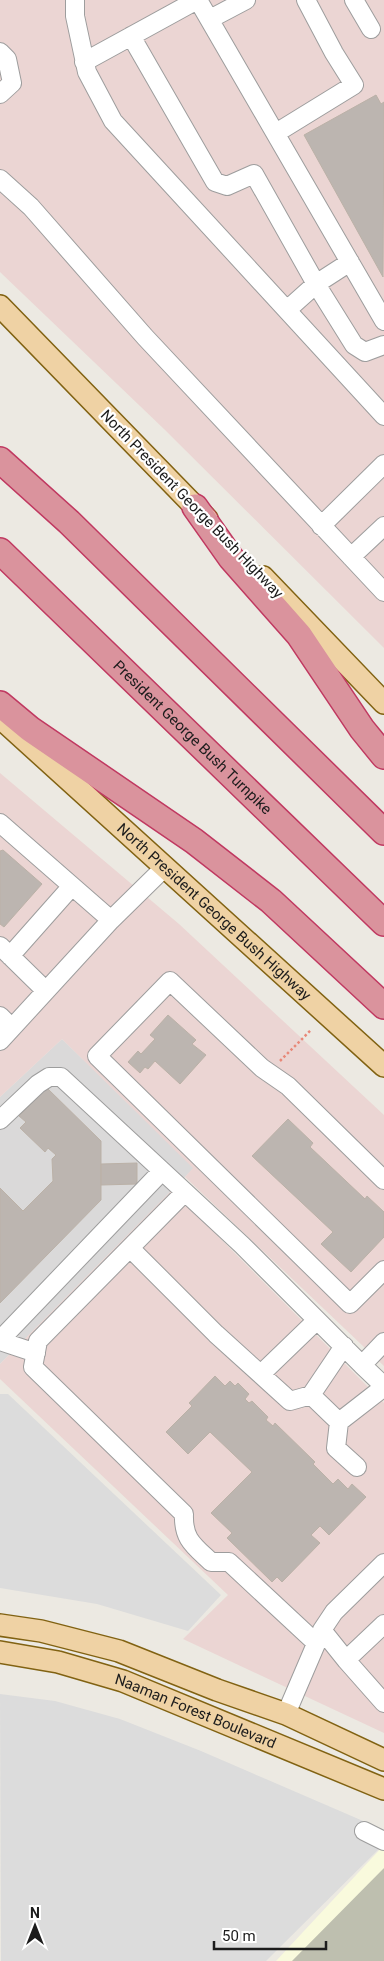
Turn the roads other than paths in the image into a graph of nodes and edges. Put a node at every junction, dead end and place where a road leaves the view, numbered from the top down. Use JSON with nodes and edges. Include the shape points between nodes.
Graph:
{"nodes":[{"id":1,"x":75,"y":0,"type":"edge"},
{"id":2,"x":198,"y":0,"type":"edge"},
{"id":3,"x":246,"y":0,"type":"edge"},
{"id":4,"x":306,"y":0,"type":"edge"},
{"id":5,"x":354,"y":0,"type":"edge"},
{"id":6,"x":210,"y":20,"type":"junction"},
{"id":7,"x":371,"y":29,"type":"dead end"},
{"id":8,"x":131,"y":36,"type":"junction"},
{"id":9,"x":0,"y":52,"type":"edge"},
{"id":10,"x":84,"y":62,"type":"junction"},
{"id":11,"x":0,"y":94,"type":"edge"},
{"id":12,"x":276,"y":134,"type":"junction"},
{"id":13,"x":0,"y":179,"type":"edge"},
{"id":14,"x":350,"y":262,"type":"junction"},
{"id":15,"x":316,"y":284,"type":"junction"},
{"id":16,"x":0,"y":306,"type":"edge"},
{"id":17,"x":287,"y":310,"type":"junction"},
{"id":18,"x":382,"y":314,"type":"edge"},
{"id":19,"x":0,"y":318,"type":"edge"},
{"id":20,"x":25,"y":329,"type":"junction"},
{"id":21,"x":384,"y":345,"type":"edge"},
{"id":22,"x":384,"y":416,"type":"edge"},
{"id":23,"x":0,"y":460,"type":"edge"},
{"id":24,"x":384,"y":464,"type":"edge"},
{"id":25,"x":195,"y":507,"type":"junction"},
{"id":26,"x":321,"y":526,"type":"junction"},
{"id":27,"x":384,"y":526,"type":"edge"},
{"id":28,"x":0,"y":551,"type":"edge"},
{"id":29,"x":351,"y":557,"type":"junction"},
{"id":30,"x":384,"y":592,"type":"edge"},
{"id":31,"x":0,"y":704,"type":"edge"},
{"id":32,"x":384,"y":704,"type":"edge"},
{"id":33,"x":0,"y":718,"type":"edge"},
{"id":34,"x":384,"y":756,"type":"edge"},
{"id":35,"x":0,"y":823,"type":"edge"},
{"id":36,"x":384,"y":832,"type":"edge"},
{"id":37,"x":165,"y":867,"type":"junction"},
{"id":38,"x":72,"y":886,"type":"junction"},
{"id":39,"x":111,"y":920,"type":"junction"},
{"id":40,"x":384,"y":923,"type":"edge"},
{"id":41,"x":5,"y":951,"type":"edge"},
{"id":42,"x":46,"y":990,"type":"junction"},
{"id":43,"x":384,"y":1006,"type":"edge"},
{"id":44,"x":4,"y":1029,"type":"edge"},
{"id":45,"x":384,"y":1066,"type":"edge"},
{"id":46,"x":0,"y":1120,"type":"edge"},
{"id":47,"x":162,"y":1171,"type":"junction"},
{"id":48,"x":384,"y":1180,"type":"edge"},
{"id":49,"x":184,"y":1192,"type":"junction"},
{"id":50,"x":130,"y":1248,"type":"junction"},
{"id":51,"x":384,"y":1270,"type":"edge"},
{"id":52,"x":317,"y":1320,"type":"junction"},
{"id":53,"x":0,"y":1341,"type":"edge"},
{"id":54,"x":384,"y":1342,"type":"edge"},
{"id":55,"x":344,"y":1346,"type":"junction"},
{"id":56,"x":36,"y":1353,"type":"junction"},
{"id":57,"x":362,"y":1364,"type":"junction"},
{"id":58,"x":261,"y":1374,"type":"junction"},
{"id":59,"x":384,"y":1387,"type":"edge"},
{"id":60,"x":311,"y":1395,"type":"junction"},
{"id":61,"x":339,"y":1422,"type":"junction"},
{"id":62,"x":356,"y":1467,"type":"dead end"},
{"id":63,"x":384,"y":1563,"type":"edge"},
{"id":64,"x":384,"y":1624,"type":"edge"},
{"id":65,"x":0,"y":1625,"type":"edge"},
{"id":66,"x":319,"y":1636,"type":"junction"},
{"id":67,"x":0,"y":1652,"type":"edge"},
{"id":68,"x":346,"y":1660,"type":"junction"},
{"id":69,"x":384,"y":1702,"type":"edge"},
{"id":70,"x":286,"y":1714,"type":"junction"},
{"id":71,"x":235,"y":1727,"type":"junction"},
{"id":72,"x":384,"y":1760,"type":"edge"},
{"id":73,"x":384,"y":1789,"type":"edge"},
{"id":74,"x":364,"y":1831,"type":"dead end"},
{"id":75,"x":384,"y":1841,"type":"edge"}],
"edges":[{"from":1,"to":10,"type":"lane"},
{"from":2,"to":6,"type":"lane"},
{"from":2,"to":8,"type":"lane"},
{"from":3,"to":6,"type":"lane"},
{"from":4,"to":12,"type":"lane","via":[[354,86]]},
{"from":5,"to":7,"type":"lane"},
{"from":6,"to":12,"type":"lane"},
{"from":8,"to":10,"type":"lane"},
{"from":8,"to":15,"type":"lane","via":[[215,182],[227,186],[254,174]]},
{"from":9,"to":11,"type":"lane","via":[[7,59],[12,83]]},
{"from":10,"to":17,"type":"lane","via":[[86,72],[113,121]]},
{"from":12,"to":14,"type":"lane"},
{"from":13,"to":26,"type":"lane","via":[[31,207],[145,337]]},
{"from":14,"to":15,"type":"lane"},
{"from":14,"to":18,"type":"lane"},
{"from":15,"to":17,"type":"lane"},
{"from":15,"to":21,"type":"lane","via":[[354,345],[365,352]]},
{"from":16,"to":20,"type":"main road","name":"North President George Bush Highway"},
{"from":17,"to":22,"type":"lane"},
{"from":19,"to":20,"type":"main road"},
{"from":20,"to":25,"type":"main road","name":"North President George Bush Highway"},
{"from":23,"to":36,"type":"highway","via":[[69,522]]},
{"from":24,"to":26,"type":"lane"},
{"from":25,"to":32,"type":"main road","name":"North President George Bush Highway"},
{"from":25,"to":34,"type":"highway","via":[[231,558],[299,635]]},
{"from":26,"to":29,"type":"lane"},
{"from":27,"to":29,"type":"lane"},
{"from":28,"to":40,"type":"highway","name":"President George Bush Turnpike"},
{"from":29,"to":30,"type":"lane"},
{"from":31,"to":43,"type":"highway","via":[[30,729],[194,842],[271,901]]},
{"from":33,"to":37,"type":"main road","name":"North President George Bush Highway"},
{"from":35,"to":38,"type":"lane"},
{"from":37,"to":39,"type":"lane"},
{"from":37,"to":45,"type":"main road","name":"North President George Bush Highway"},
{"from":38,"to":39,"type":"lane"},
{"from":38,"to":41,"type":"lane"},
{"from":39,"to":42,"type":"lane"},
{"from":41,"to":42,"type":"lane"},
{"from":42,"to":44,"type":"lane"},
{"from":46,"to":47,"type":"lane","via":[[38,1084],[49,1077],[61,1077]]},
{"from":47,"to":49,"type":"lane"},
{"from":47,"to":53,"type":"lane"},
{"from":48,"to":51,"type":"lane","via":[[288,1086],[262,1068],[170,981],[97,1056],[350,1304]]},
{"from":49,"to":50,"type":"lane"},
{"from":49,"to":52,"type":"lane"},
{"from":50,"to":56,"type":"lane","via":[[38,1341]]},
{"from":50,"to":58,"type":"lane"},
{"from":52,"to":55,"type":"lane"},
{"from":52,"to":58,"type":"lane"},
{"from":53,"to":56,"type":"lane"},
{"from":54,"to":57,"type":"lane"},
{"from":55,"to":57,"type":"lane"},
{"from":55,"to":60,"type":"lane"},
{"from":56,"to":66,"type":"lane","via":[[33,1367],[184,1514],[184,1529],[193,1545],[211,1562],[229,1562]]},
{"from":57,"to":59,"type":"lane"},
{"from":58,"to":60,"type":"lane","via":[[290,1401]]},
{"from":59,"to":61,"type":"lane"},
{"from":60,"to":61,"type":"lane"},
{"from":61,"to":62,"type":"lane","via":[[336,1448]]},
{"from":63,"to":66,"type":"lane","via":[[334,1612]]},
{"from":64,"to":68,"type":"lane"},
{"from":65,"to":70,"type":"main road","name":"Naaman Forest Boulevard","via":[[41,1631],[119,1651]]},
{"from":66,"to":68,"type":"lane"},
{"from":66,"to":70,"type":"lane"},
{"from":67,"to":71,"type":"main road","name":"Naaman Forest Boulevard","via":[[58,1662],[123,1681]]},
{"from":68,"to":69,"type":"lane"},
{"from":70,"to":71,"type":"main road"},
{"from":70,"to":72,"type":"main road","name":"Naaman Forest Boulevard"},
{"from":71,"to":73,"type":"main road","name":"Naaman Forest Boulevard"},
{"from":74,"to":75,"type":"lane"}]}
